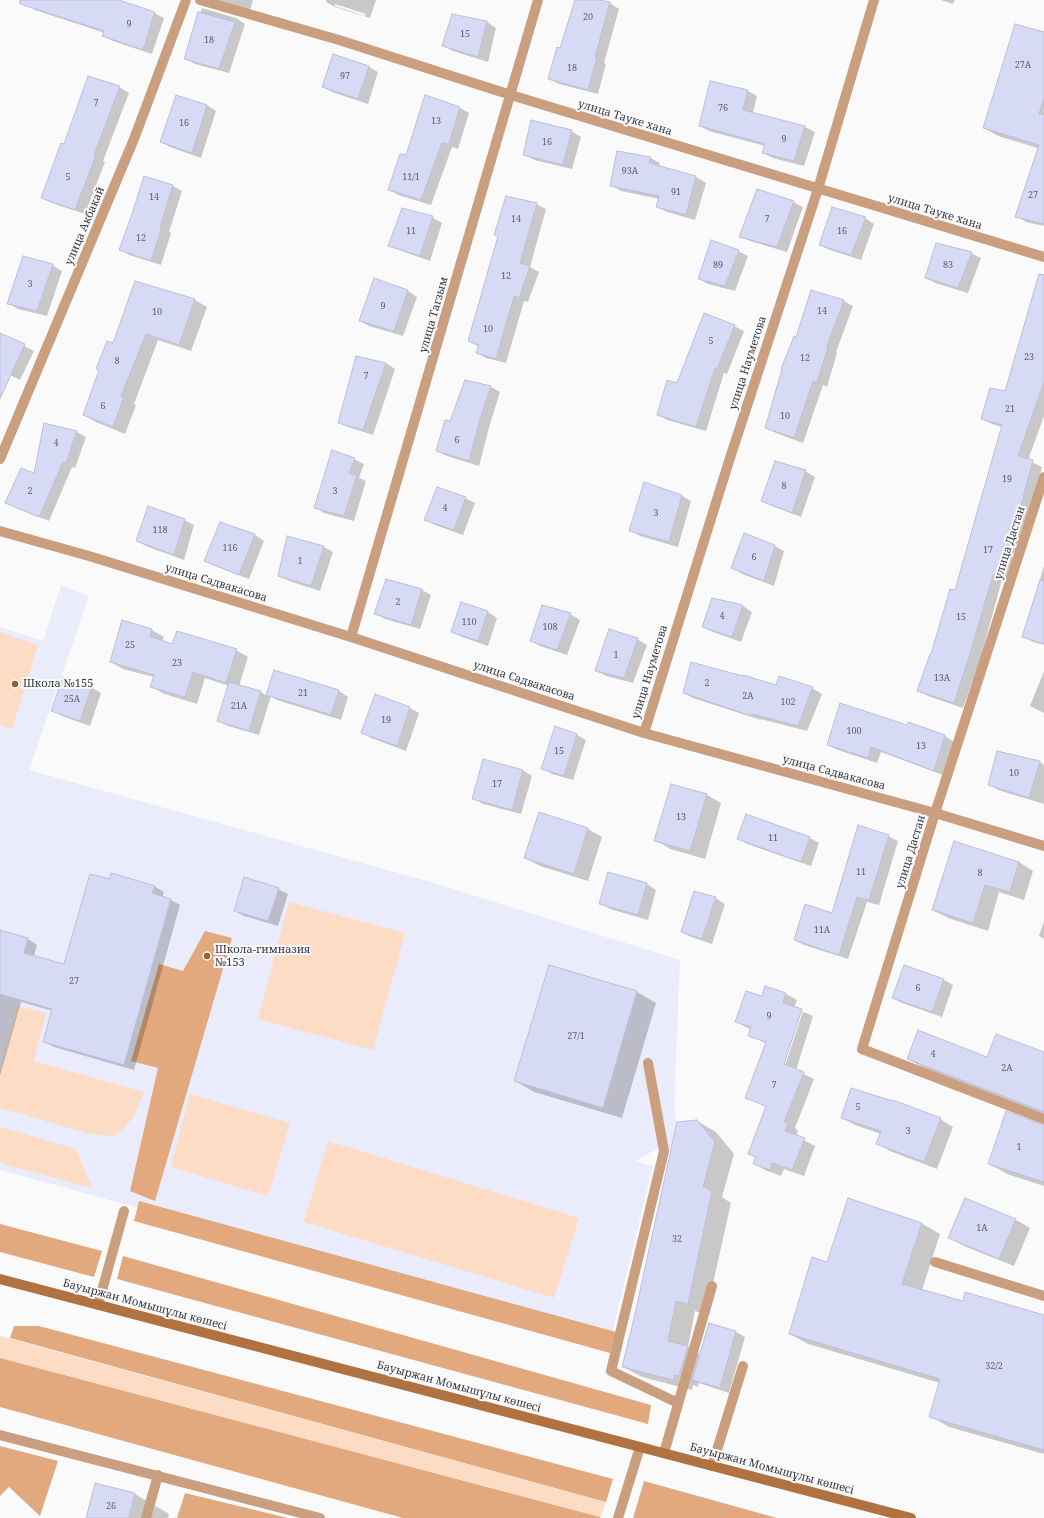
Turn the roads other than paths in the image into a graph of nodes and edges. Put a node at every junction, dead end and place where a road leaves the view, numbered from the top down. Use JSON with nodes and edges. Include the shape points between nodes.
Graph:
{"nodes":[{"id":1,"x":186,"y":0,"type":"edge"},
{"id":2,"x":200,"y":0,"type":"edge"},
{"id":3,"x":538,"y":0,"type":"edge"},
{"id":4,"x":874,"y":0,"type":"edge"},
{"id":5,"x":511,"y":95,"type":"junction"},
{"id":6,"x":818,"y":189,"type":"junction"},
{"id":7,"x":1044,"y":257,"type":"edge"},
{"id":8,"x":0,"y":459,"type":"edge"},
{"id":9,"x":1044,"y":476,"type":"edge"},
{"id":10,"x":0,"y":531,"type":"edge"},
{"id":11,"x":351,"y":637,"type":"junction"},
{"id":12,"x":644,"y":733,"type":"junction"},
{"id":13,"x":935,"y":813,"type":"junction"},
{"id":14,"x":1044,"y":846,"type":"edge"},
{"id":15,"x":648,"y":1063,"type":"dead end"},
{"id":16,"x":1044,"y":1118,"type":"edge"},
{"id":17,"x":124,"y":1211,"type":"dead end"},
{"id":18,"x":935,"y":1262,"type":"dead end"},
{"id":19,"x":0,"y":1279,"type":"edge"},
{"id":20,"x":712,"y":1286,"type":"dead end"},
{"id":21,"x":1044,"y":1296,"type":"edge"},
{"id":22,"x":98,"y":1305,"type":"junction"},
{"id":23,"x":743,"y":1366,"type":"dead end"},
{"id":24,"x":678,"y":1403,"type":"junction"},
{"id":25,"x":0,"y":1435,"type":"edge"},
{"id":26,"x":640,"y":1447,"type":"junction"},
{"id":27,"x":664,"y":1453,"type":"junction"},
{"id":28,"x":712,"y":1466,"type":"junction"},
{"id":29,"x":158,"y":1475,"type":"junction"},
{"id":30,"x":146,"y":1518,"type":"edge"},
{"id":31,"x":320,"y":1518,"type":"edge"},
{"id":32,"x":618,"y":1518,"type":"edge"},
{"id":33,"x":911,"y":1518,"type":"edge"}],
"edges":[{"from":1,"to":8,"type":"street","name":"улица Акбакай","via":[[134,139]]},
{"from":2,"to":5,"type":"street","name":"улица Тауке хана","via":[[339,40]]},
{"from":3,"to":5,"type":"street","name":"улица Тагзым"},
{"from":4,"to":6,"type":"street","name":"улица Науметова"},
{"from":5,"to":6,"type":"street","name":"улица Тауке хана"},
{"from":5,"to":11,"type":"street","name":"улица Тагзым"},
{"from":6,"to":7,"type":"street","name":"улица Тауке хана"},
{"from":6,"to":12,"type":"street","name":"улица Науметова"},
{"from":9,"to":13,"type":"street","name":"улица Дастан"},
{"from":10,"to":11,"type":"street","name":"улица Садвакасова"},
{"from":11,"to":12,"type":"street","name":"улица Садвакасова"},
{"from":12,"to":13,"type":"street","name":"улица Садвакасова"},
{"from":13,"to":14,"type":"street","name":"улица Садвакасова"},
{"from":13,"to":16,"type":"street","name":"улица Дастан","via":[[862,1049]]},
{"from":15,"to":24,"type":"street","via":[[664,1150],[612,1371]]},
{"from":17,"to":22,"type":"street"},
{"from":18,"to":21,"type":"street"},
{"from":19,"to":22,"type":"main road","name":"Бауыржан Момышұлы көшесі"},
{"from":20,"to":24,"type":"street"},
{"from":22,"to":26,"type":"main road","name":"Бауыржан Момышұлы көшесі"},
{"from":23,"to":28,"type":"street"},
{"from":24,"to":27,"type":"street"},
{"from":25,"to":29,"type":"street"},
{"from":26,"to":27,"type":"main road","name":"Бауыржан Момышұлы көшесі"},
{"from":26,"to":32,"type":"street"},
{"from":27,"to":28,"type":"main road","name":"Бауыржан Момышұлы көшесі"},
{"from":28,"to":33,"type":"main road","name":"Бауыржан Момышұлы көшесі"},
{"from":29,"to":30,"type":"street"},
{"from":29,"to":31,"type":"street"}]}
